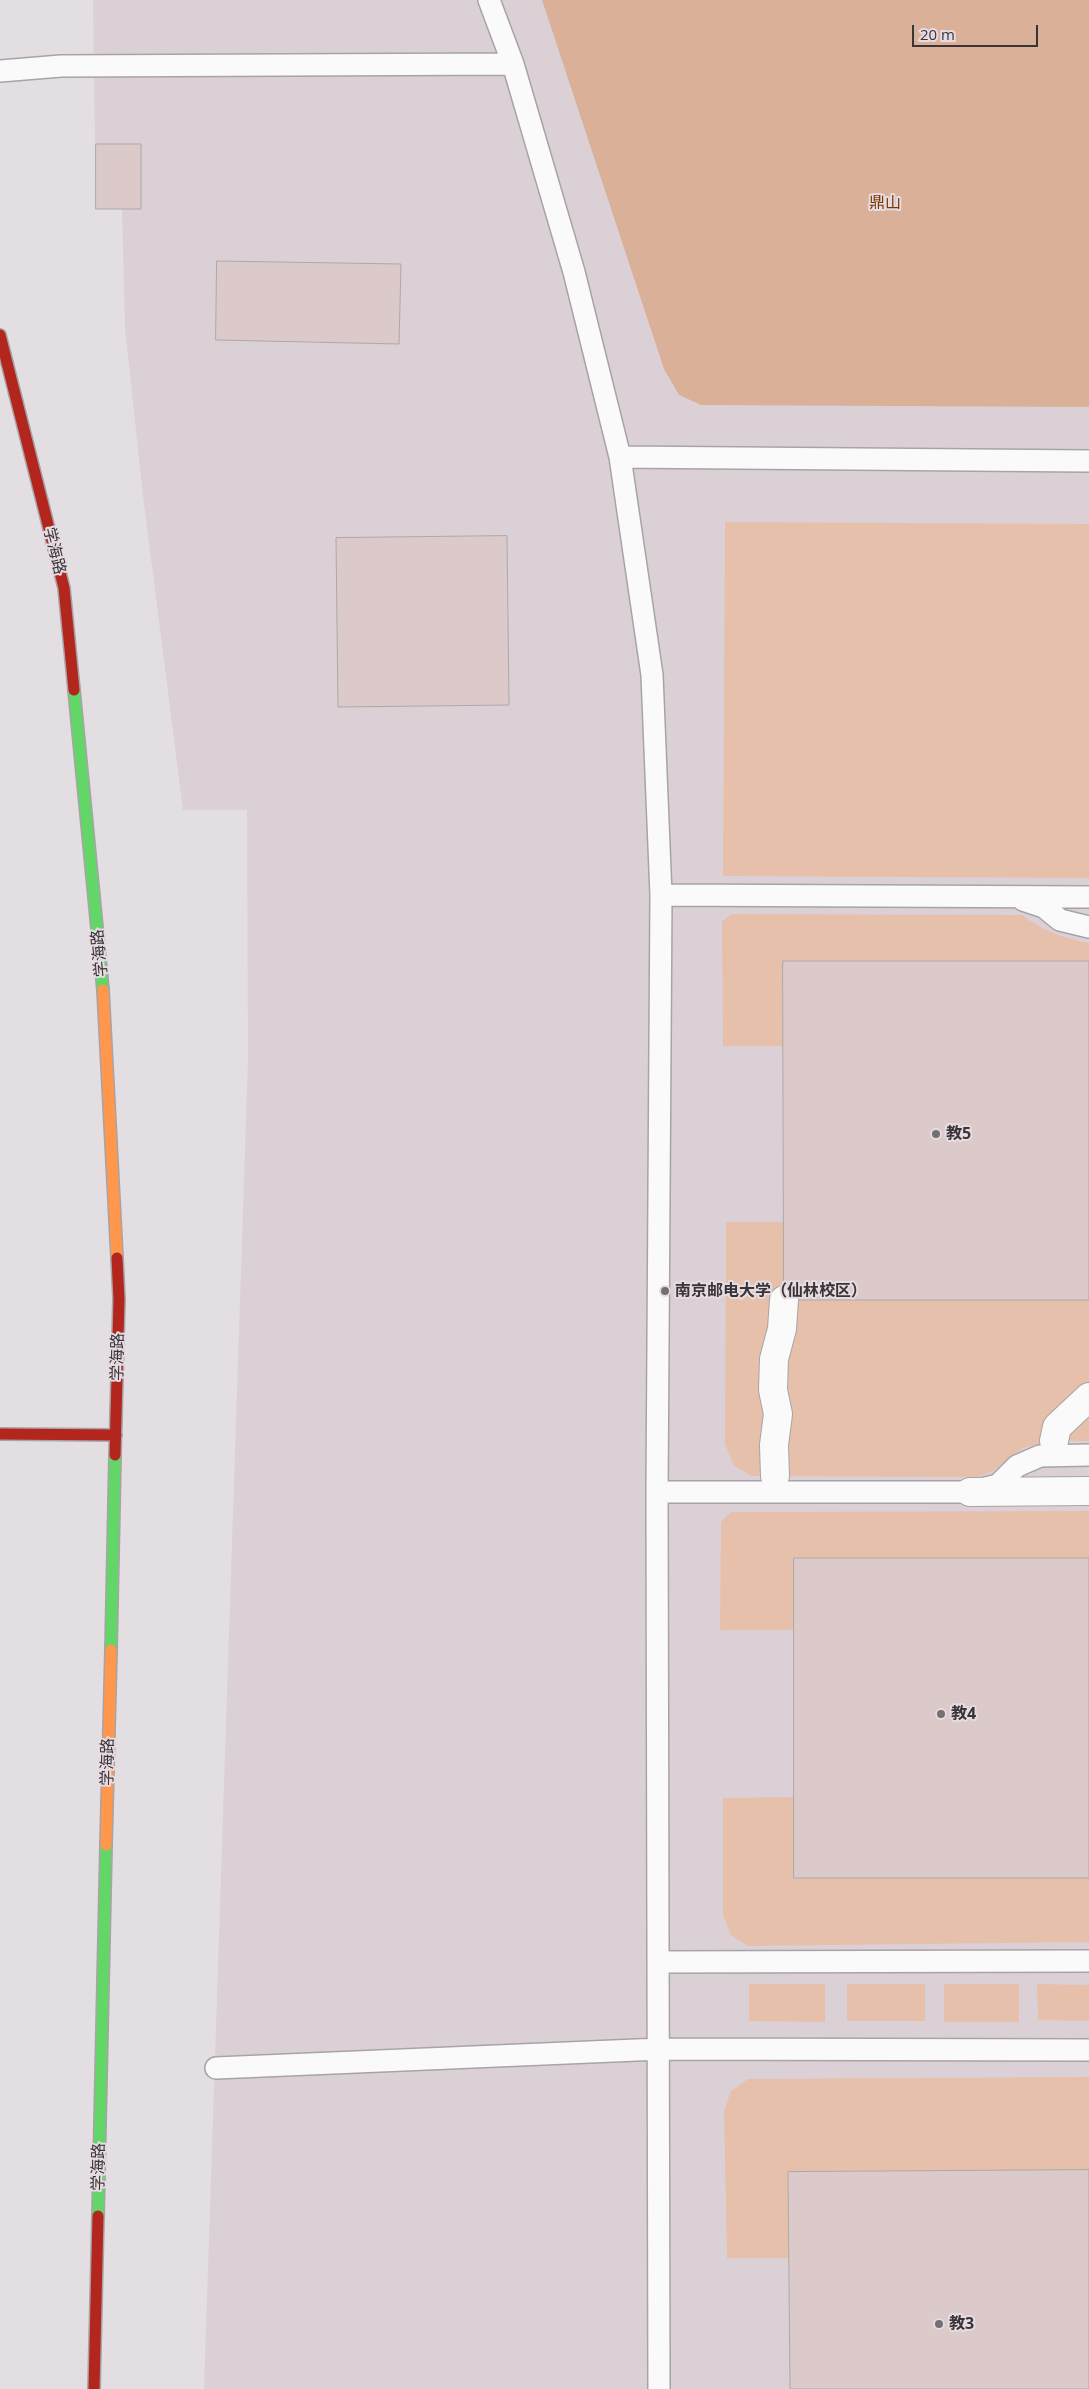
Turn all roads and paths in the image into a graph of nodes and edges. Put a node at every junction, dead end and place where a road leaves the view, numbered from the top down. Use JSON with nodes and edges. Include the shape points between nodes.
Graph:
{"nodes":[{"id":1,"x":489,"y":0,"type":"edge"},
{"id":2,"x":513,"y":64,"type":"junction"},
{"id":3,"x":0,"y":71,"type":"edge"},
{"id":4,"x":0,"y":335,"type":"edge"},
{"id":5,"x":620,"y":457,"type":"junction"},
{"id":6,"x":1089,"y":461,"type":"edge"},
{"id":7,"x":661,"y":895,"type":"junction"},
{"id":8,"x":1013,"y":896,"type":"junction"},
{"id":9,"x":1089,"y":897,"type":"edge"},
{"id":10,"x":1089,"y":926,"type":"edge"},
{"id":11,"x":784,"y":1300,"type":"dead end"},
{"id":12,"x":1089,"y":1397,"type":"edge"},
{"id":13,"x":0,"y":1434,"type":"edge"},
{"id":14,"x":116,"y":1435,"type":"junction"},
{"id":15,"x":1054,"y":1441,"type":"dead end"},
{"id":16,"x":1089,"y":1455,"type":"edge"},
{"id":17,"x":775,"y":1476,"type":"dead end"},
{"id":18,"x":657,"y":1492,"type":"junction"},
{"id":19,"x":970,"y":1492,"type":"junction"},
{"id":20,"x":1089,"y":1492,"type":"edge"},
{"id":21,"x":1089,"y":1961,"type":"edge"},
{"id":22,"x":658,"y":1962,"type":"junction"},
{"id":23,"x":660,"y":2049,"type":"junction"},
{"id":24,"x":1089,"y":2050,"type":"edge"},
{"id":25,"x":216,"y":2068,"type":"dead end"},
{"id":26,"x":94,"y":2389,"type":"edge"},
{"id":27,"x":659,"y":2389,"type":"edge"}],
"edges":[{"from":1,"to":2,"type":"lane"},
{"from":2,"to":3,"type":"lane","via":[[60,66]]},
{"from":2,"to":5,"type":"lane","via":[[574,272]]},
{"from":4,"to":14,"type":"main road","name":"学海路","via":[[64,588],[102,976],[119,1299]]},
{"from":5,"to":6,"type":"lane"},
{"from":5,"to":7,"type":"lane","via":[[652,675]]},
{"from":7,"to":8,"type":"lane"},
{"from":7,"to":18,"type":"lane"},
{"from":8,"to":9,"type":"lane"},
{"from":8,"to":10,"type":"lane","via":[[1044,907],[1060,920]]},
{"from":11,"to":17,"type":"street","via":[[782,1329],[774,1359],[773,1390],[778,1414]]},
{"from":12,"to":15,"type":"street","via":[[1057,1427]]},
{"from":13,"to":14,"type":"main road"},
{"from":14,"to":26,"type":"main road","name":"学海路"},
{"from":16,"to":19,"type":"lane","via":[[1040,1456],[1017,1466],[998,1485]]},
{"from":18,"to":19,"type":"lane"},
{"from":18,"to":22,"type":"lane"},
{"from":19,"to":20,"type":"street"},
{"from":21,"to":22,"type":"lane"},
{"from":22,"to":23,"type":"lane"},
{"from":23,"to":24,"type":"lane"},
{"from":23,"to":25,"type":"lane"},
{"from":23,"to":27,"type":"lane"}]}
